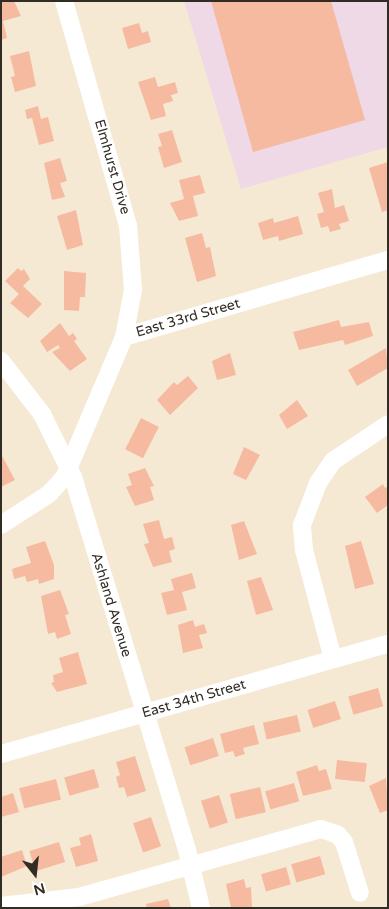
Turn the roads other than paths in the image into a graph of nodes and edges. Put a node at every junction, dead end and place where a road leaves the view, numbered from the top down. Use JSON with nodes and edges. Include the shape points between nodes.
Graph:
{"nodes":[{"id":1,"x":64,"y":1,"type":"edge"},
{"id":2,"x":388,"y":260,"type":"edge"},
{"id":3,"x":124,"y":337,"type":"junction"},
{"id":4,"x":1,"y":361,"type":"edge"},
{"id":5,"x":388,"y":424,"type":"edge"},
{"id":6,"x":69,"y":468,"type":"junction"},
{"id":7,"x":1,"y":525,"type":"edge"},
{"id":8,"x":388,"y":644,"type":"edge"},
{"id":9,"x":333,"y":659,"type":"junction"},
{"id":10,"x":145,"y":713,"type":"junction"},
{"id":11,"x":1,"y":754,"type":"edge"},
{"id":12,"x":192,"y":864,"type":"junction"},
{"id":13,"x":360,"y":893,"type":"dead end"},
{"id":14,"x":1,"y":906,"type":"edge"},
{"id":15,"x":201,"y":908,"type":"edge"}],
"edges":[{"from":1,"to":3,"type":"street","name":"Elmhurst Drive","via":[[128,225],[133,290]]},
{"from":2,"to":3,"type":"street","name":"East 33rd Street"},
{"from":3,"to":6,"type":"street","name":"East 33rd Street"},
{"from":4,"to":6,"type":"street","name":"Ashland Avenue","via":[[42,414]]},
{"from":5,"to":9,"type":"street","via":[[333,461],[318,483],[302,525],[304,550]]},
{"from":6,"to":7,"type":"street","name":"East 33rd Street","via":[[49,494]]},
{"from":6,"to":10,"type":"street","name":"Ashland Avenue"},
{"from":8,"to":9,"type":"street","name":"East 34th Street"},
{"from":9,"to":10,"type":"street","name":"East 34th Street"},
{"from":10,"to":11,"type":"street","name":"East 34th Street"},
{"from":10,"to":12,"type":"street","name":"Ashland Avenue"},
{"from":12,"to":13,"type":"street","via":[[312,830],[326,829],[341,838]]},
{"from":12,"to":14,"type":"street","via":[[79,896]]},
{"from":12,"to":15,"type":"street","name":"Ashland Avenue"}]}
